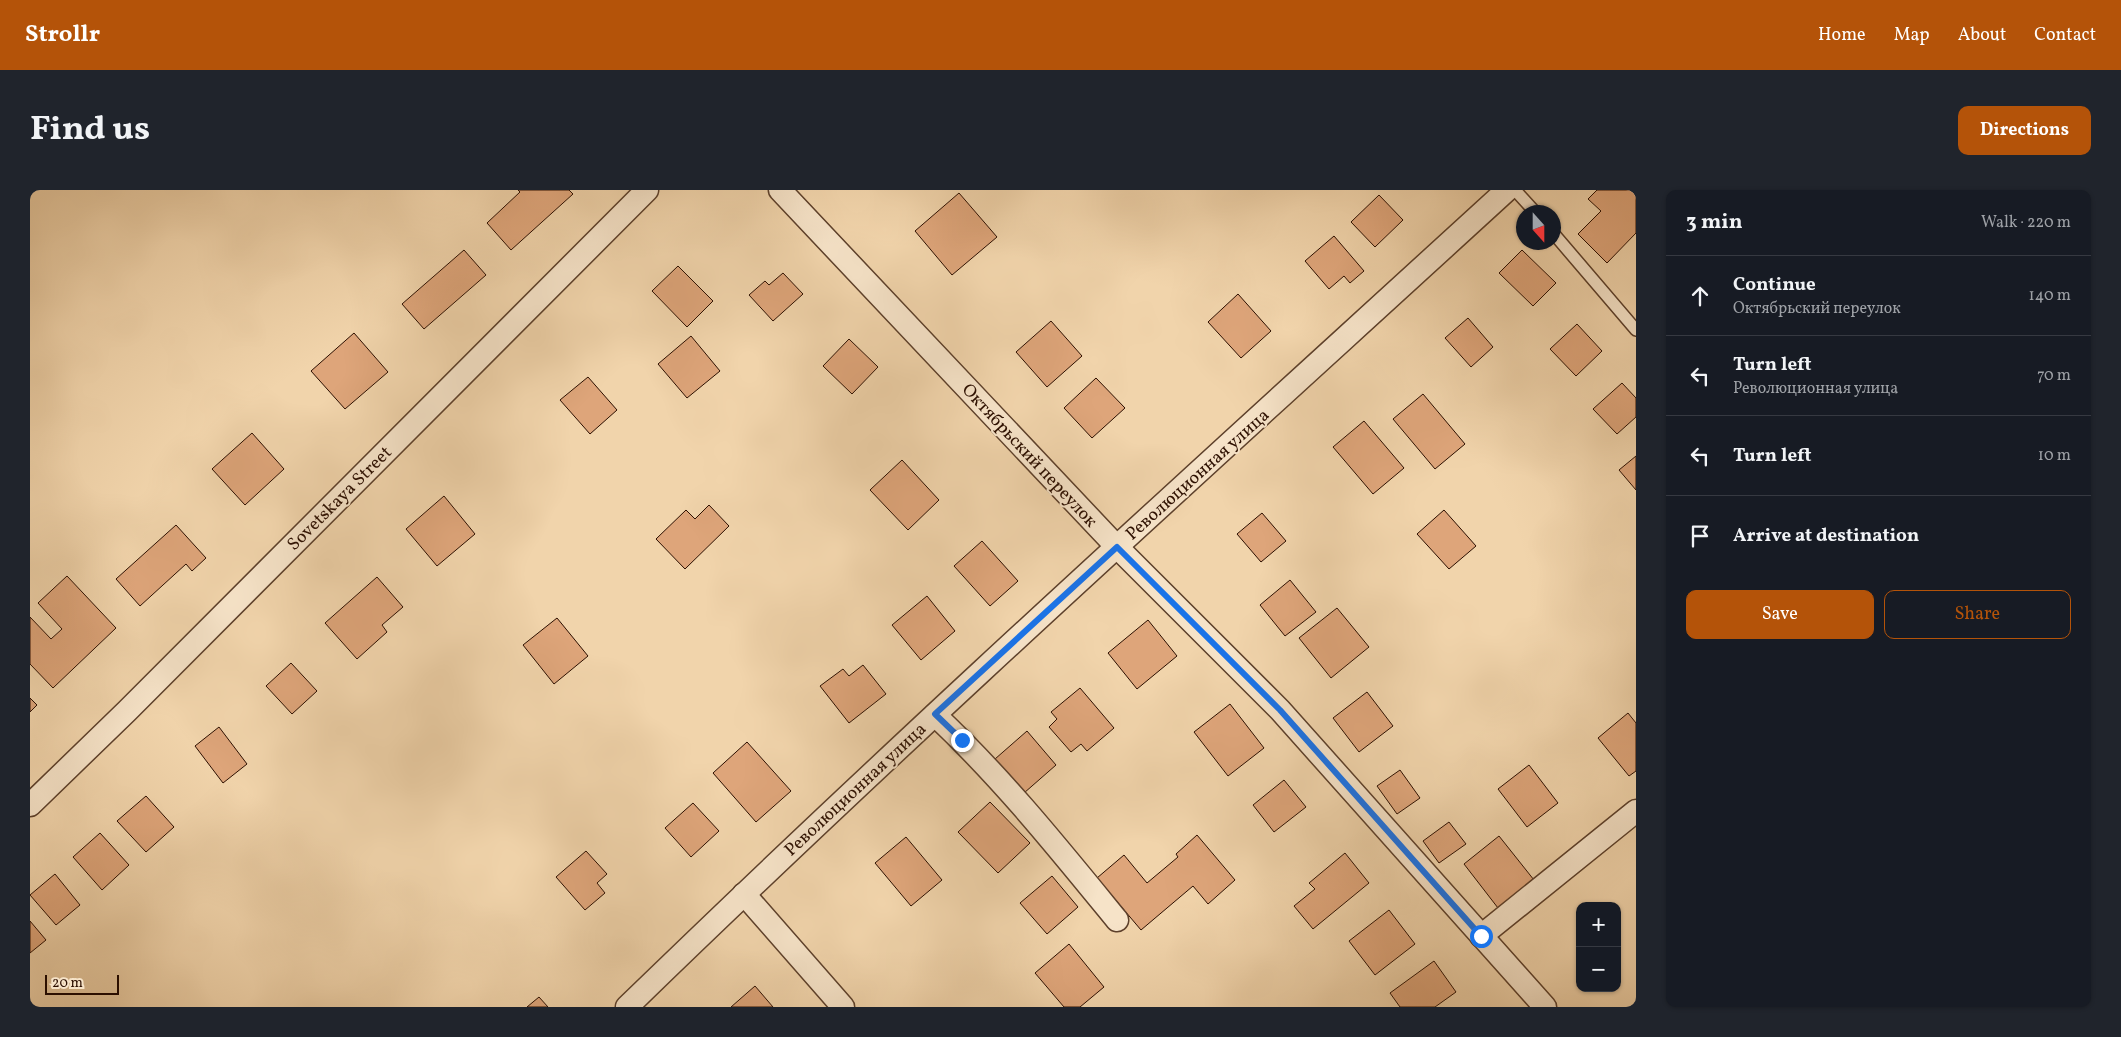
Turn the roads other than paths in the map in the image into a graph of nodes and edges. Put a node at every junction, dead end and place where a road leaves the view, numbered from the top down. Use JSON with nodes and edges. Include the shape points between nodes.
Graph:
{"nodes":[{"id":1,"x":647,"y":190,"type":"edge"},
{"id":2,"x":780,"y":190,"type":"edge"},
{"id":3,"x":1507,"y":190,"type":"edge"},
{"id":4,"x":1515,"y":190,"type":"edge"},
{"id":5,"x":1529,"y":205,"type":"edge"},
{"id":6,"x":1561,"y":242,"type":"edge"},
{"id":7,"x":1636,"y":330,"type":"edge"},
{"id":8,"x":1117,"y":547,"type":"junction"},
{"id":9,"x":935,"y":714,"type":"junction"},
{"id":10,"x":30,"y":805,"type":"edge"},
{"id":11,"x":1636,"y":811,"type":"edge"},
{"id":12,"x":744,"y":894,"type":"junction"},
{"id":13,"x":1117,"y":920,"type":"dead end"},
{"id":14,"x":1481,"y":936,"type":"junction"},
{"id":15,"x":628,"y":1007,"type":"edge"},
{"id":16,"x":843,"y":1007,"type":"edge"},
{"id":17,"x":1545,"y":1007,"type":"edge"}],
"edges":[{"from":1,"to":10,"type":"street","name":"Sovetskaya Street"},
{"from":2,"to":8,"type":"street","name":"Октябрьский переулок"},
{"from":3,"to":8,"type":"street","name":"Революционная улица"},
{"from":4,"to":5,"type":"lane"},
{"from":6,"to":7,"type":"lane"},
{"from":8,"to":9,"type":"street","name":"Революционная улица"},
{"from":8,"to":14,"type":"street","name":"Октябрьский переулок","via":[[1280,710]]},
{"from":9,"to":12,"type":"street","name":"Революционная улица"},
{"from":9,"to":13,"type":"street","via":[[1027,810]]},
{"from":11,"to":14,"type":"street"},
{"from":12,"to":15,"type":"street","name":"Революционная улица"},
{"from":12,"to":16,"type":"street"},
{"from":14,"to":17,"type":"street","name":"Октябрьский переулок"}]}
